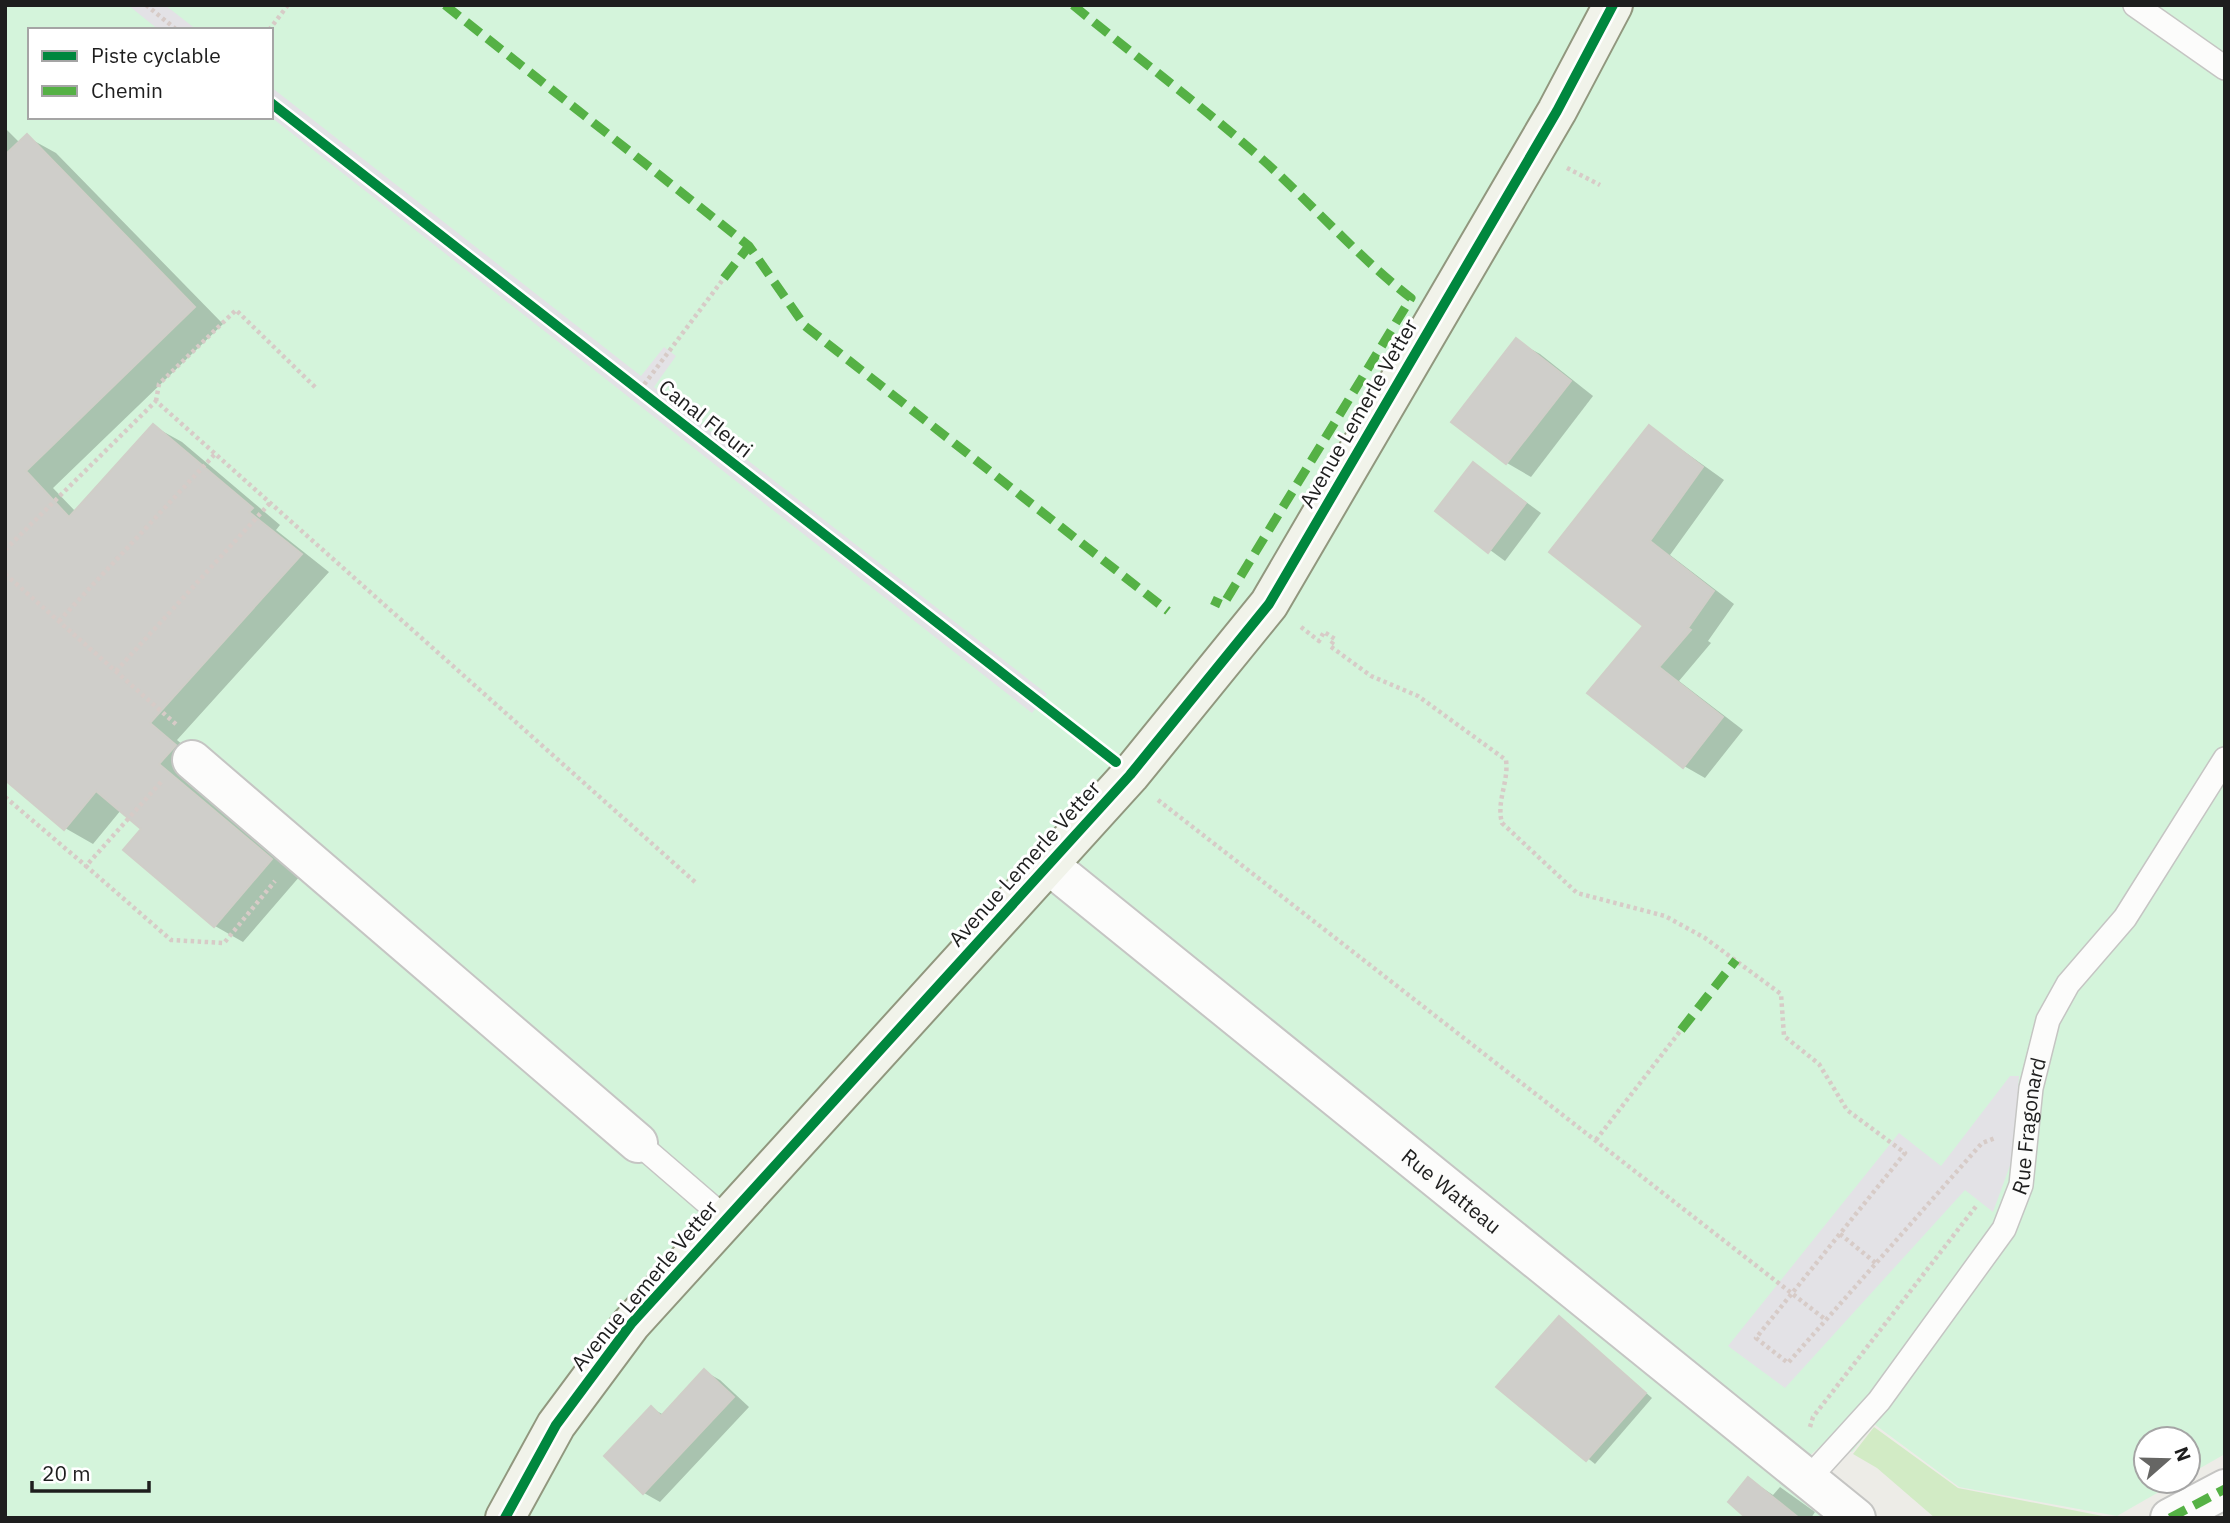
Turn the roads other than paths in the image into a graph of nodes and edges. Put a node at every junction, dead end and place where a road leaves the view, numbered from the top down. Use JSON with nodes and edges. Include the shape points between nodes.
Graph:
{"nodes":[{"id":1,"x":1613,"y":5,"type":"edge"},
{"id":2,"x":2135,"y":5,"type":"edge"},
{"id":3,"x":2225,"y":68,"type":"edge"},
{"id":4,"x":2225,"y":759,"type":"edge"},
{"id":5,"x":192,"y":760,"type":"road end"},
{"id":6,"x":1049,"y":865,"type":"junction"},
{"id":7,"x":638,"y":1143,"type":"joint"},
{"id":8,"x":725,"y":1218,"type":"junction"},
{"id":9,"x":1808,"y":1479,"type":"junction"},
{"id":10,"x":2225,"y":1489,"type":"edge"},
{"id":11,"x":505,"y":1518,"type":"edge"},
{"id":12,"x":1856,"y":1518,"type":"edge"},
{"id":13,"x":2170,"y":1518,"type":"edge"}],
"edges":[{"from":1,"to":6,"type":"street","name":"Avenue Lemerle Vetter","via":[[1269,604],[1130,775]]},
{"from":2,"to":3,"type":"lane"},
{"from":4,"to":9,"type":"lane","name":"Rue Fragonard","via":[[2125,918],[2068,984],[2048,1020],[2031,1088],[2021,1185],[2004,1228],[1879,1401]]},
{"from":5,"to":7,"type":"street"},
{"from":6,"to":8,"type":"street","name":"Avenue Lemerle Vetter"},
{"from":6,"to":9,"type":"street","name":"Rue Watteau"},
{"from":7,"to":8,"type":"lane"},
{"from":8,"to":11,"type":"street","name":"Avenue Lemerle Vetter","via":[[631,1324],[556,1424]]},
{"from":9,"to":12,"type":"street","name":"Rue Watteau"},
{"from":10,"to":13,"type":"street"}]}
